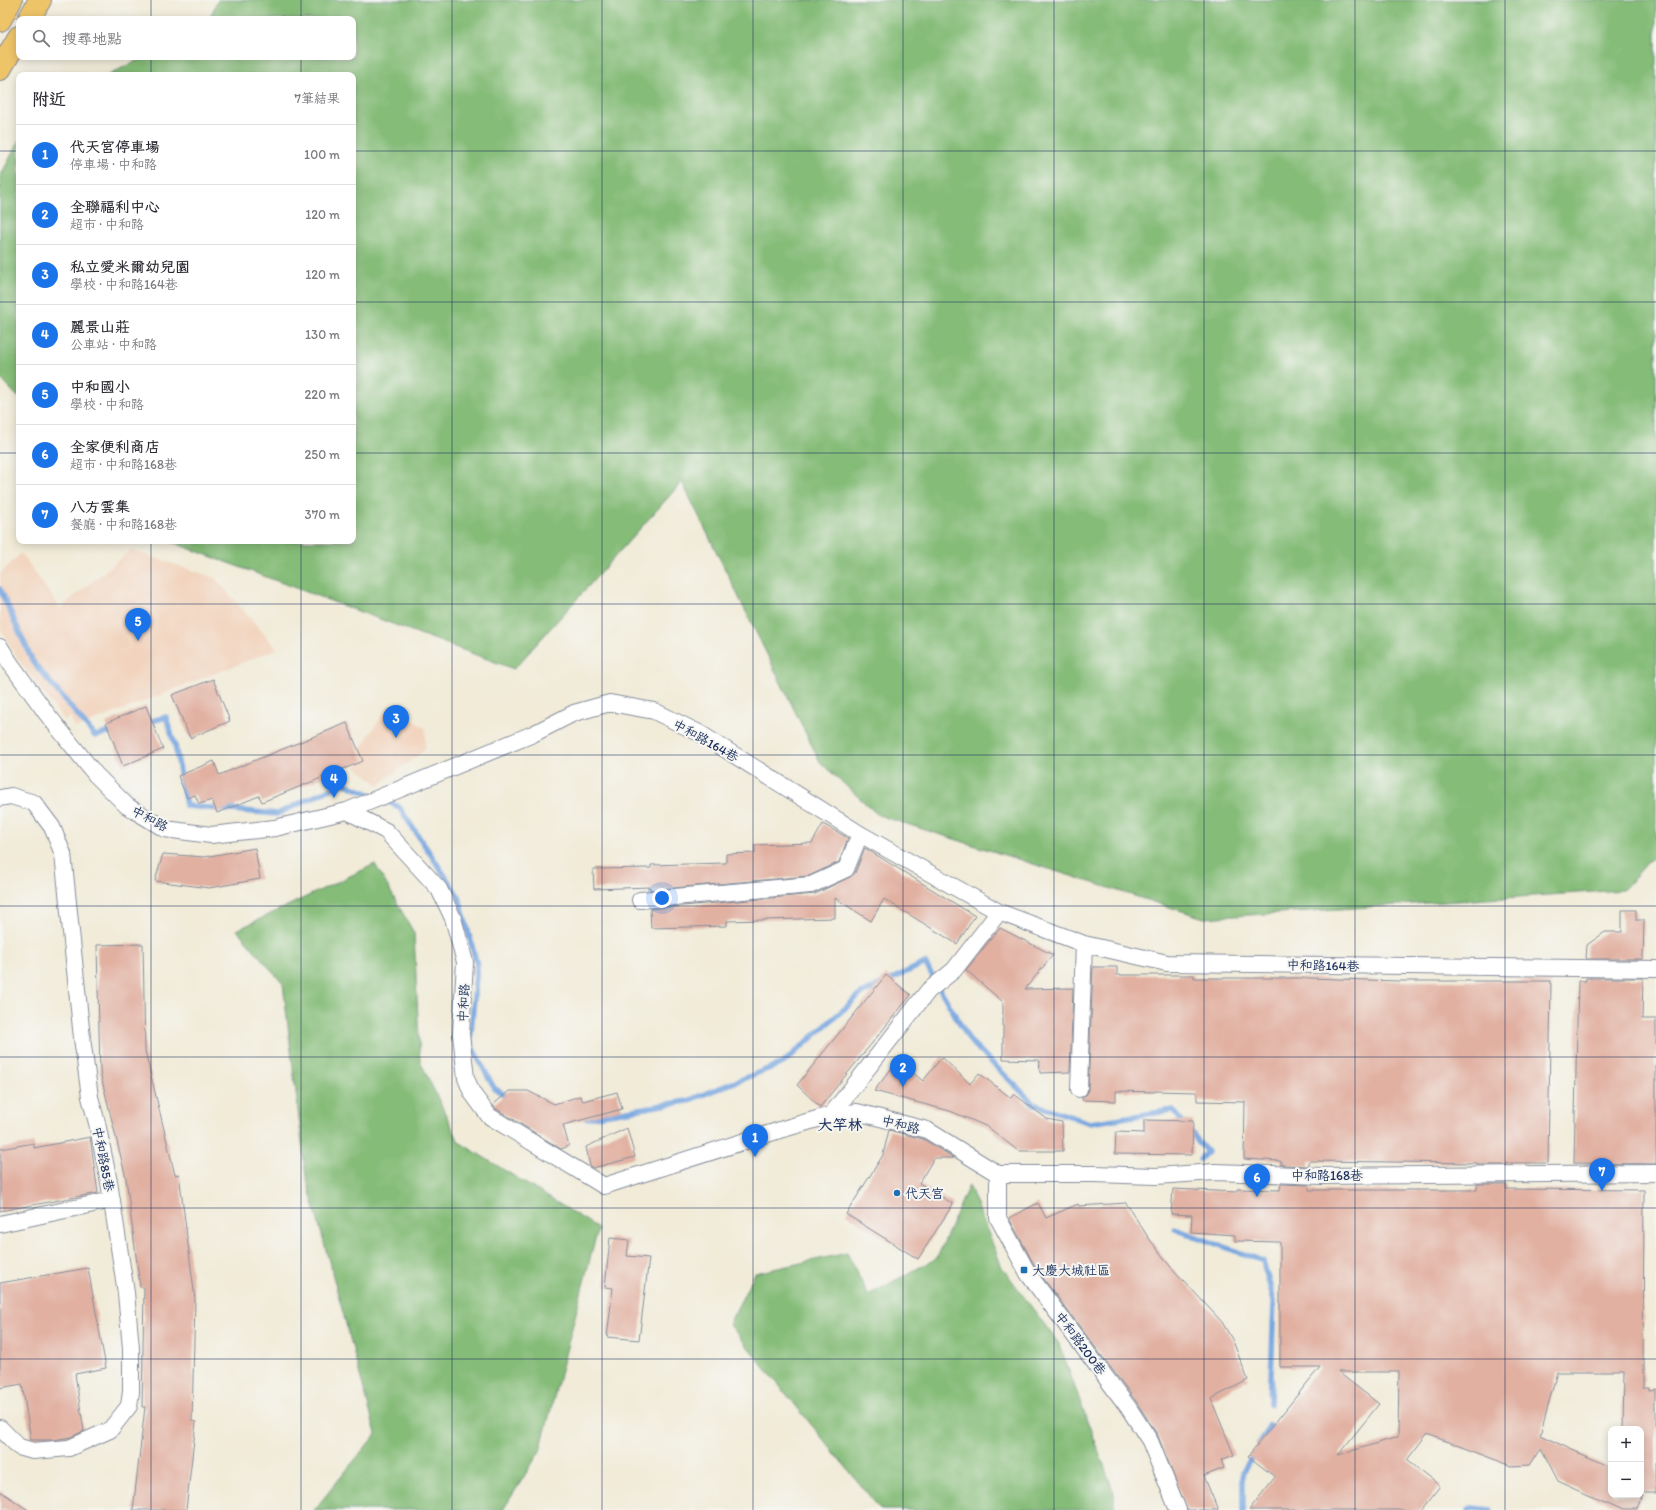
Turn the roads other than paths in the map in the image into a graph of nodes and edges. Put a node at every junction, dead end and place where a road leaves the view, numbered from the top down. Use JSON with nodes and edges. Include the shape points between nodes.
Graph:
{"nodes":[{"id":1,"x":12,"y":0,"type":"edge"},
{"id":2,"x":40,"y":0,"type":"edge"},
{"id":3,"x":31,"y":16,"type":"edge"},
{"id":4,"x":0,"y":20,"type":"edge"},
{"id":5,"x":16,"y":42,"type":"edge"},
{"id":6,"x":0,"y":69,"type":"edge"},
{"id":7,"x":0,"y":647,"type":"edge"},
{"id":8,"x":5,"y":666,"type":"edge"},
{"id":9,"x":0,"y":798,"type":"edge"},
{"id":10,"x":347,"y":811,"type":"junction"},
{"id":11,"x":860,"y":834,"type":"junction"},
{"id":12,"x":640,"y":900,"type":"dead end"},
{"id":13,"x":998,"y":912,"type":"junction"},
{"id":14,"x":1084,"y":944,"type":"junction"},
{"id":15,"x":1656,"y":970,"type":"edge"},
{"id":16,"x":1079,"y":1089,"type":"dead end"},
{"id":17,"x":831,"y":1115,"type":"junction"},
{"id":18,"x":1656,"y":1173,"type":"edge"},
{"id":19,"x":998,"y":1174,"type":"junction"},
{"id":20,"x":112,"y":1200,"type":"junction"},
{"id":21,"x":0,"y":1224,"type":"edge"},
{"id":22,"x":0,"y":1428,"type":"edge"},
{"id":23,"x":1178,"y":1510,"type":"edge"}],
"edges":[{"from":1,"to":4,"type":"main road"},
{"from":2,"to":3,"type":"main road"},
{"from":5,"to":6,"type":"main road"},
{"from":7,"to":8,"type":"street","name":"中和路"},
{"from":8,"to":10,"type":"street","name":"中和路","via":[[95,774],[127,806],[165,829],[211,835],[274,828]]},
{"from":9,"to":20,"type":"street","name":"中和路85巷","via":[[11,796],[34,803],[52,826],[63,854],[90,1097]]},
{"from":10,"to":11,"type":"street","name":"中和路164巷","via":[[533,734],[574,713],[610,703],[654,712],[700,734]]},
{"from":10,"to":17,"type":"street","name":"中和路","via":[[386,831],[439,889],[453,918],[465,962],[461,1034],[466,1078],[472,1093],[489,1116],[604,1186]]},
{"from":11,"to":12,"type":"street","via":[[846,869],[811,885]]},
{"from":11,"to":13,"type":"street","name":"中和路164巷"},
{"from":13,"to":14,"type":"street","name":"中和路164巷"},
{"from":13,"to":17,"type":"street","via":[[954,970],[928,991]]},
{"from":14,"to":15,"type":"street","name":"中和路164巷","via":[[1167,963]]},
{"from":14,"to":16,"type":"street"},
{"from":17,"to":19,"type":"street","name":"中和路","via":[[856,1112],[927,1130]]},
{"from":18,"to":19,"type":"street","name":"中和路168巷","via":[[1322,1176],[1215,1172],[1156,1176]]},
{"from":19,"to":23,"type":"street","name":"中和路200巷","via":[[998,1218],[1030,1275],[1128,1407],[1150,1441]]},
{"from":20,"to":21,"type":"street"},
{"from":20,"to":22,"type":"street","name":"中和路85巷","via":[[126,1293],[131,1348],[129,1406],[110,1430],[69,1448],[33,1451],[20,1447]]}]}
